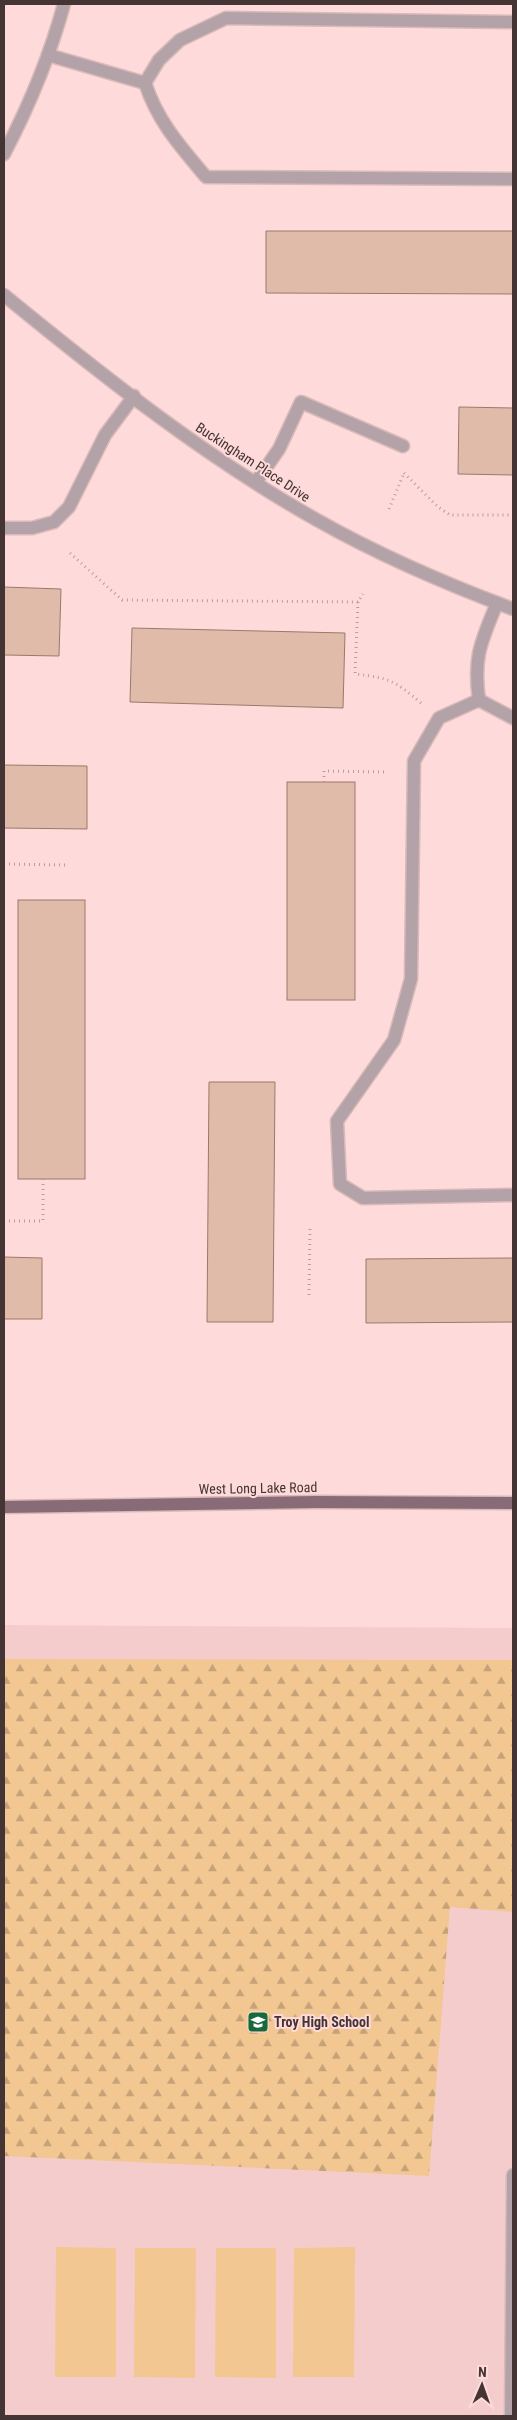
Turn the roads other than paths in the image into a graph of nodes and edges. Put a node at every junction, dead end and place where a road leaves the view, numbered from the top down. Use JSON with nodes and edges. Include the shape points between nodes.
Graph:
{"nodes":[{"id":1,"x":64,"y":4,"type":"edge"},
{"id":2,"x":513,"y":22,"type":"edge"},
{"id":3,"x":48,"y":55,"type":"junction"},
{"id":4,"x":145,"y":83,"type":"junction"},
{"id":5,"x":4,"y":154,"type":"edge"},
{"id":6,"x":513,"y":179,"type":"edge"},
{"id":7,"x":4,"y":295,"type":"edge"},
{"id":8,"x":134,"y":396,"type":"junction"},
{"id":9,"x":403,"y":446,"type":"dead end"},
{"id":10,"x":256,"y":482,"type":"junction"},
{"id":11,"x":4,"y":528,"type":"edge"},
{"id":12,"x":497,"y":603,"type":"junction"},
{"id":13,"x":513,"y":609,"type":"edge"},
{"id":14,"x":479,"y":700,"type":"junction"},
{"id":15,"x":513,"y":718,"type":"edge"},
{"id":16,"x":513,"y":1195,"type":"edge"},
{"id":17,"x":513,"y":1503,"type":"edge"},
{"id":18,"x":4,"y":1506,"type":"edge"},
{"id":19,"x":513,"y":2175,"type":"edge"},
{"id":20,"x":511,"y":2416,"type":"edge"}],
"edges":[{"from":1,"to":3,"type":"street"},
{"from":2,"to":4,"type":"street","via":[[226,18],[180,40],[159,60]]},
{"from":3,"to":4,"type":"street"},
{"from":3,"to":5,"type":"street"},
{"from":4,"to":6,"type":"street","via":[[170,134],[206,177]]},
{"from":7,"to":8,"type":"street","name":"Buckingham Place Drive"},
{"from":8,"to":10,"type":"street","name":"Buckingham Place Drive","via":[[179,432]]},
{"from":8,"to":11,"type":"street","via":[[106,435],[70,507],[54,522],[32,528]]},
{"from":9,"to":10,"type":"street","via":[[301,402],[280,449]]},
{"from":10,"to":12,"type":"street","name":"Buckingham Place Drive","via":[[316,520],[374,550]]},
{"from":12,"to":13,"type":"street","name":"Buckingham Place Drive"},
{"from":12,"to":14,"type":"street","via":[[480,646],[475,673]]},
{"from":14,"to":15,"type":"street"},
{"from":14,"to":16,"type":"street","via":[[439,718],[414,762],[411,979],[394,1040],[337,1120],[340,1184],[363,1198]]},
{"from":17,"to":18,"type":"main road","name":"West Long Lake Road"},
{"from":19,"to":20,"type":"street"}]}
